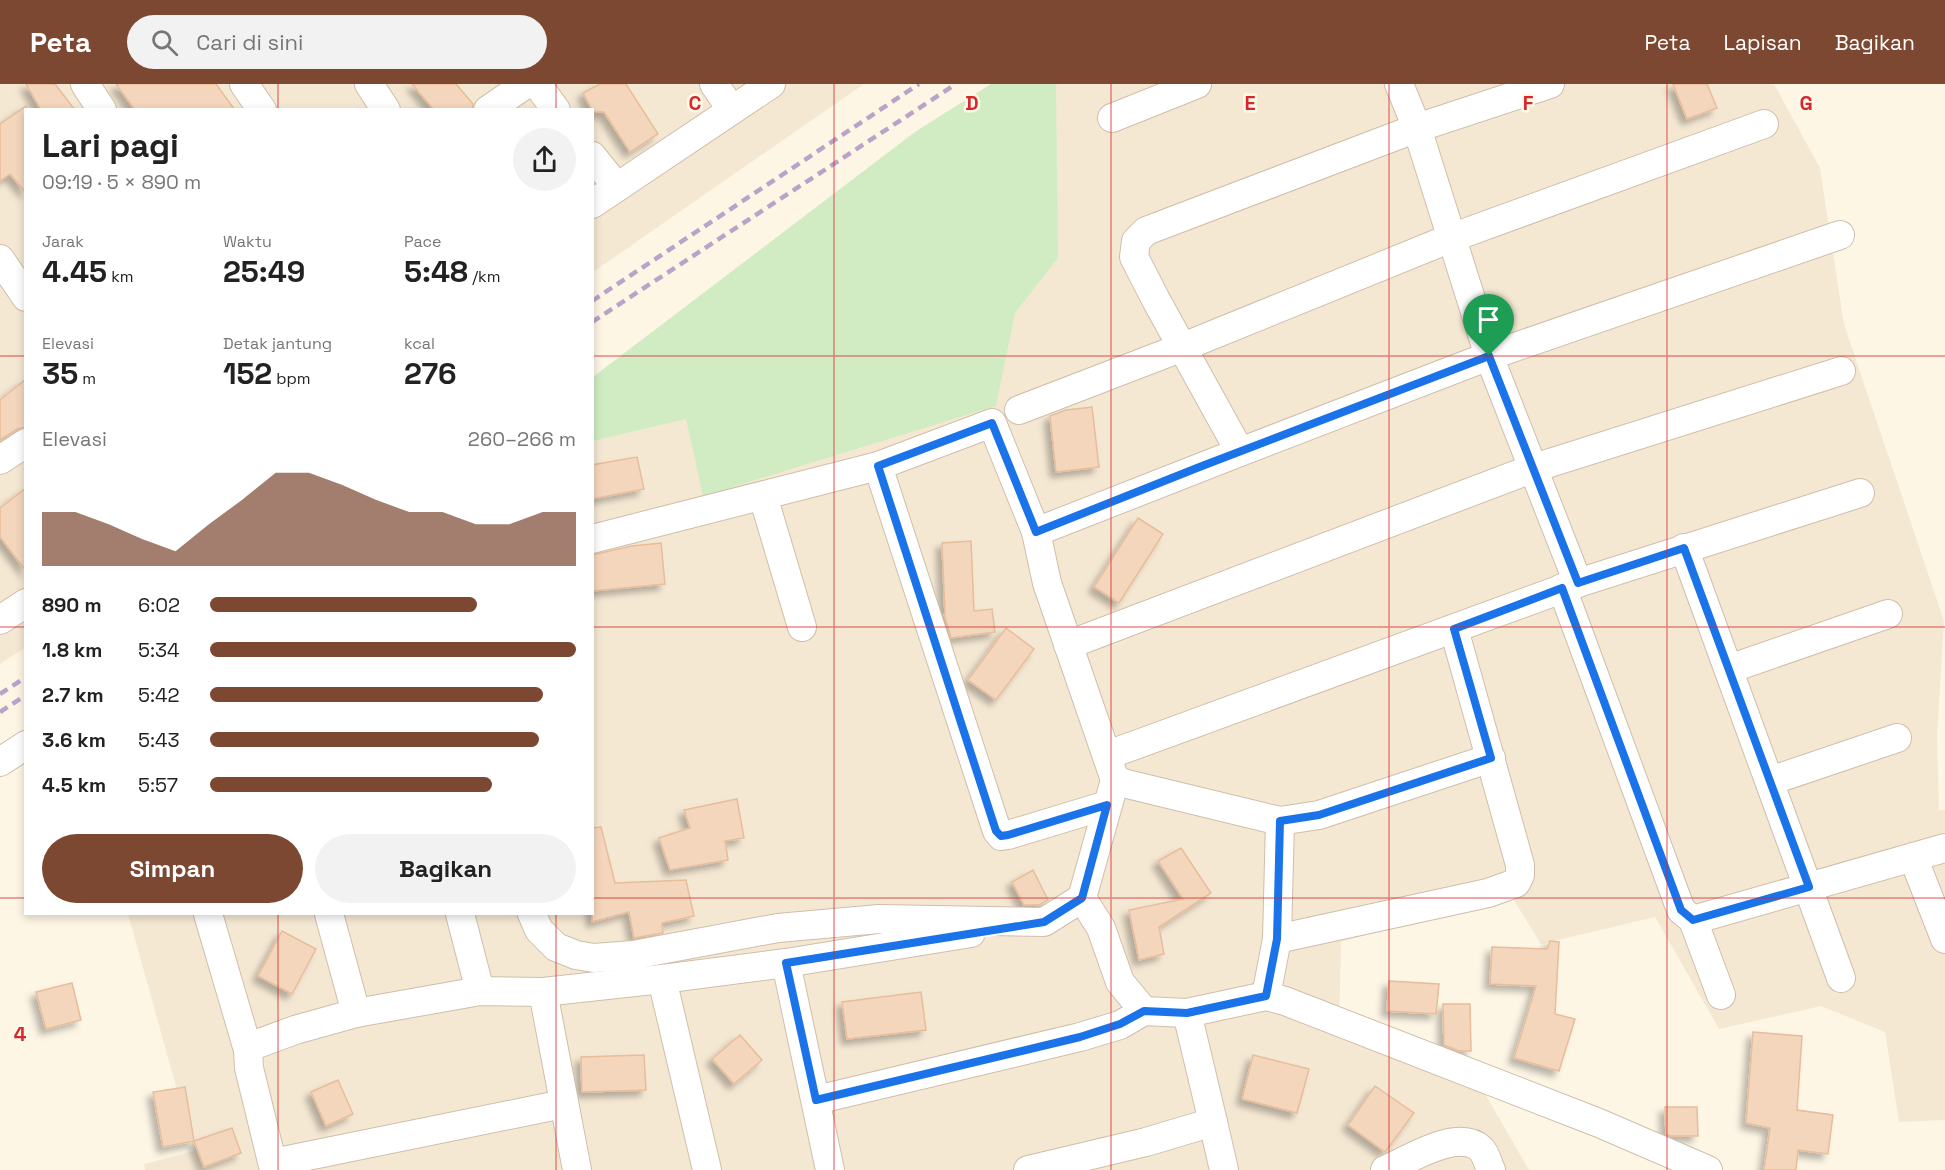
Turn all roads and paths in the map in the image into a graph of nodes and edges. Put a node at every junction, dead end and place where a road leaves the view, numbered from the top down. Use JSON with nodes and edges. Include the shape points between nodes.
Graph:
{"nodes":[{"id":1,"x":85,"y":84,"type":"edge"},
{"id":2,"x":243,"y":84,"type":"edge"},
{"id":3,"x":369,"y":84,"type":"edge"},
{"id":4,"x":526,"y":84,"type":"edge"},
{"id":5,"x":537,"y":84,"type":"edge"},
{"id":6,"x":714,"y":84,"type":"edge"},
{"id":7,"x":771,"y":84,"type":"edge"},
{"id":8,"x":1197,"y":84,"type":"edge"},
{"id":9,"x":1399,"y":84,"type":"edge"},
{"id":10,"x":1550,"y":84,"type":"edge"},
{"id":11,"x":101,"y":108,"type":"edge"},
{"id":12,"x":261,"y":108,"type":"edge"},
{"id":13,"x":385,"y":108,"type":"edge"},
{"id":14,"x":491,"y":108,"type":"edge"},
{"id":15,"x":555,"y":108,"type":"edge"},
{"id":16,"x":732,"y":110,"type":"junction"},
{"id":17,"x":1112,"y":118,"type":"dead end"},
{"id":18,"x":1764,"y":123,"type":"dead end"},
{"id":19,"x":1417,"y":128,"type":"junction"},
{"id":20,"x":594,"y":159,"type":"edge"},
{"id":21,"x":616,"y":187,"type":"junction"},
{"id":22,"x":594,"y":203,"type":"edge"},
{"id":23,"x":1840,"y":235,"type":"dead end"},
{"id":24,"x":1451,"y":238,"type":"junction"},
{"id":25,"x":0,"y":259,"type":"edge"},
{"id":26,"x":24,"y":294,"type":"edge"},
{"id":27,"x":1183,"y":347,"type":"junction"},
{"id":28,"x":1489,"y":356,"type":"junction"},
{"id":29,"x":1841,"y":371,"type":"dead end"},
{"id":30,"x":1018,"y":410,"type":"dead end"},
{"id":31,"x":24,"y":444,"type":"edge"},
{"id":32,"x":1240,"y":452,"type":"junction"},
{"id":33,"x":0,"y":460,"type":"edge"},
{"id":34,"x":878,"y":466,"type":"junction"},
{"id":35,"x":1534,"y":468,"type":"junction"},
{"id":36,"x":1860,"y":493,"type":"dead end"},
{"id":37,"x":763,"y":496,"type":"junction"},
{"id":38,"x":1036,"y":532,"type":"junction"},
{"id":39,"x":594,"y":538,"type":"edge"},
{"id":40,"x":1684,"y":548,"type":"junction"},
{"id":41,"x":1570,"y":585,"type":"junction"},
{"id":42,"x":24,"y":604,"type":"edge"},
{"id":43,"x":1888,"y":614,"type":"dead end"},
{"id":44,"x":0,"y":620,"type":"edge"},
{"id":45,"x":802,"y":627,"type":"dead end"},
{"id":46,"x":1454,"y":629,"type":"junction"},
{"id":47,"x":1068,"y":645,"type":"junction"},
{"id":48,"x":1729,"y":669,"type":"junction"},
{"id":49,"x":1897,"y":738,"type":"dead end"},
{"id":50,"x":24,"y":746,"type":"edge"},
{"id":51,"x":1491,"y":758,"type":"junction"},
{"id":52,"x":0,"y":762,"type":"edge"},
{"id":53,"x":1110,"y":780,"type":"junction"},
{"id":54,"x":1770,"y":781,"type":"junction"},
{"id":55,"x":1280,"y":821,"type":"junction"},
{"id":56,"x":1945,"y":848,"type":"edge"},
{"id":57,"x":1913,"y":857,"type":"junction"},
{"id":58,"x":1809,"y":887,"type":"junction"},
{"id":59,"x":1082,"y":898,"type":"junction"},
{"id":60,"x":208,"y":915,"type":"edge"},
{"id":61,"x":329,"y":915,"type":"edge"},
{"id":62,"x":460,"y":915,"type":"edge"},
{"id":63,"x":532,"y":915,"type":"edge"},
{"id":64,"x":1693,"y":920,"type":"junction"},
{"id":65,"x":1044,"y":922,"type":"junction"},
{"id":66,"x":1277,"y":939,"type":"junction"},
{"id":67,"x":1945,"y":939,"type":"edge"},
{"id":68,"x":786,"y":963,"type":"junction"},
{"id":69,"x":1841,"y":978,"type":"dead end"},
{"id":70,"x":662,"y":979,"type":"junction"},
{"id":71,"x":480,"y":991,"type":"junction"},
{"id":72,"x":543,"y":992,"type":"junction"},
{"id":73,"x":1720,"y":995,"type":"dead end"},
{"id":74,"x":1266,"y":996,"type":"junction"},
{"id":75,"x":1144,"y":1011,"type":"junction"},
{"id":76,"x":356,"y":1013,"type":"junction"},
{"id":77,"x":1187,"y":1013,"type":"junction"},
{"id":78,"x":248,"y":1050,"type":"junction"},
{"id":79,"x":816,"y":1100,"type":"junction"},
{"id":80,"x":563,"y":1104,"type":"junction"},
{"id":81,"x":1213,"y":1122,"type":"junction"},
{"id":82,"x":274,"y":1166,"type":"edge"},
{"id":83,"x":578,"y":1170,"type":"edge"},
{"id":84,"x":707,"y":1170,"type":"edge"},
{"id":85,"x":830,"y":1170,"type":"edge"},
{"id":86,"x":1028,"y":1170,"type":"edge"},
{"id":87,"x":1224,"y":1170,"type":"edge"},
{"id":88,"x":1385,"y":1170,"type":"edge"},
{"id":89,"x":1491,"y":1170,"type":"edge"},
{"id":90,"x":1708,"y":1170,"type":"edge"}],
"edges":[{"from":1,"to":11,"type":"street"},
{"from":2,"to":12,"type":"street"},
{"from":3,"to":13,"type":"street"},
{"from":4,"to":14,"type":"street"},
{"from":5,"to":15,"type":"street"},
{"from":6,"to":16,"type":"street"},
{"from":7,"to":16,"type":"street"},
{"from":8,"to":17,"type":"street"},
{"from":9,"to":19,"type":"street"},
{"from":10,"to":19,"type":"street"},
{"from":16,"to":21,"type":"street"},
{"from":18,"to":24,"type":"street"},
{"from":19,"to":24,"type":"street"},
{"from":19,"to":27,"type":"street","via":[[1146,231],[1136,241],[1134,256]]},
{"from":20,"to":21,"type":"street"},
{"from":21,"to":22,"type":"street"},
{"from":23,"to":28,"type":"street"},
{"from":24,"to":27,"type":"street"},
{"from":24,"to":28,"type":"street"},
{"from":25,"to":26,"type":"street"},
{"from":27,"to":30,"type":"street"},
{"from":27,"to":32,"type":"street"},
{"from":28,"to":32,"type":"street"},
{"from":28,"to":35,"type":"street"},
{"from":29,"to":35,"type":"street"},
{"from":31,"to":33,"type":"street"},
{"from":32,"to":38,"type":"street"},
{"from":34,"to":37,"type":"street"},
{"from":34,"to":38,"type":"street","via":[[992,423]]},
{"from":34,"to":53,"type":"street","via":[[996,831],[1001,836],[1008,835]]},
{"from":35,"to":41,"type":"street"},
{"from":35,"to":47,"type":"street"},
{"from":36,"to":40,"type":"street"},
{"from":37,"to":39,"type":"street"},
{"from":37,"to":45,"type":"street"},
{"from":38,"to":47,"type":"street","via":[[1047,583]]},
{"from":40,"to":41,"type":"street"},
{"from":40,"to":48,"type":"street"},
{"from":41,"to":46,"type":"street"},
{"from":41,"to":64,"type":"street","via":[[1681,910]]},
{"from":42,"to":44,"type":"street"},
{"from":43,"to":48,"type":"street"},
{"from":46,"to":51,"type":"street"},
{"from":46,"to":53,"type":"street"},
{"from":47,"to":53,"type":"street"},
{"from":48,"to":54,"type":"street"},
{"from":49,"to":54,"type":"street"},
{"from":50,"to":52,"type":"street"},
{"from":51,"to":55,"type":"street","via":[[1319,815]]},
{"from":51,"to":66,"type":"street","via":[[1520,865],[1516,883],[1488,893]]},
{"from":53,"to":55,"type":"street"},
{"from":53,"to":59,"type":"street"},
{"from":54,"to":58,"type":"street"},
{"from":55,"to":66,"type":"street"},
{"from":56,"to":57,"type":"street"},
{"from":57,"to":58,"type":"street"},
{"from":57,"to":67,"type":"street"},
{"from":58,"to":64,"type":"street"},
{"from":58,"to":69,"type":"street"},
{"from":59,"to":65,"type":"street"},
{"from":59,"to":75,"type":"street","via":[[1101,928],[1120,982]]},
{"from":60,"to":78,"type":"street"},
{"from":61,"to":76,"type":"street"},
{"from":62,"to":71,"type":"street"},
{"from":63,"to":65,"type":"street","via":[[539,930],[556,947],[594,958],[778,928],[879,920]]},
{"from":64,"to":73,"type":"street"},
{"from":65,"to":68,"type":"street"},
{"from":66,"to":74,"type":"street"},
{"from":68,"to":70,"type":"street"},
{"from":68,"to":79,"type":"street"},
{"from":70,"to":72,"type":"street"},
{"from":70,"to":84,"type":"street"},
{"from":71,"to":72,"type":"street"},
{"from":71,"to":76,"type":"street"},
{"from":72,"to":80,"type":"street"},
{"from":74,"to":77,"type":"street"},
{"from":74,"to":90,"type":"street","via":[[1588,1119]]},
{"from":75,"to":77,"type":"street"},
{"from":75,"to":79,"type":"street","via":[[1120,1024],[1080,1037]]},
{"from":76,"to":78,"type":"street","via":[[286,1033]]},
{"from":77,"to":81,"type":"street"},
{"from":78,"to":82,"type":"street"},
{"from":79,"to":85,"type":"street"},
{"from":80,"to":82,"type":"street"},
{"from":80,"to":83,"type":"street"},
{"from":81,"to":86,"type":"street"},
{"from":81,"to":87,"type":"street"},
{"from":88,"to":89,"type":"street","via":[[1449,1142],[1467,1140],[1483,1150]]}]}
